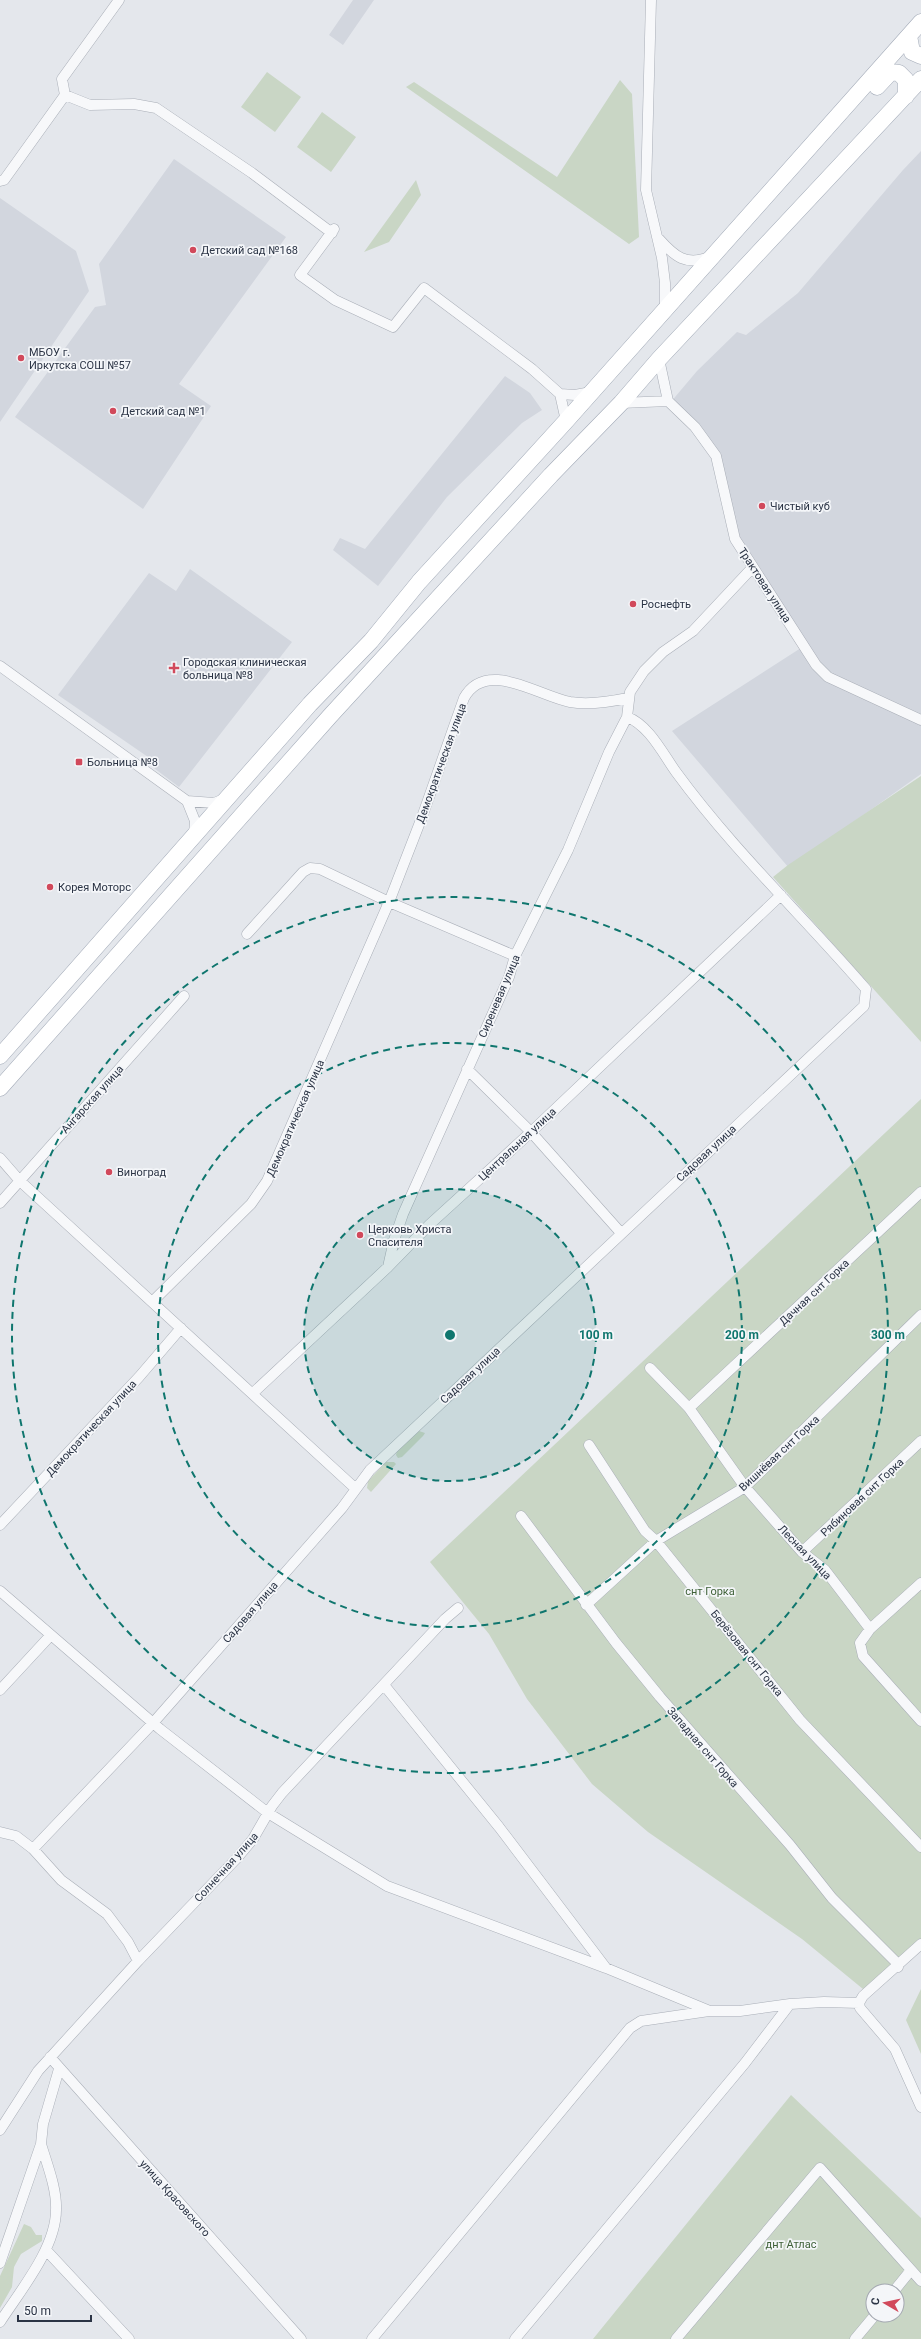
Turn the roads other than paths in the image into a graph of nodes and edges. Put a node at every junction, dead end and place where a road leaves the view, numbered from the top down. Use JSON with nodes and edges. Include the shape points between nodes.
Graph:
{"nodes":[{"id":1,"x":119,"y":0,"type":"edge"},
{"id":2,"x":652,"y":0,"type":"edge"},
{"id":3,"x":921,"y":22,"type":"edge"},
{"id":4,"x":909,"y":36,"type":"junction"},
{"id":5,"x":921,"y":56,"type":"edge"},
{"id":6,"x":921,"y":79,"type":"edge"},
{"id":7,"x":65,"y":95,"type":"junction"},
{"id":8,"x":906,"y":96,"type":"junction"},
{"id":9,"x":823,"y":132,"type":"junction"},
{"id":10,"x":0,"y":181,"type":"edge"},
{"id":11,"x":658,"y":237,"type":"junction"},
{"id":12,"x":713,"y":256,"type":"junction"},
{"id":13,"x":665,"y":309,"type":"junction"},
{"id":14,"x":659,"y":358,"type":"junction"},
{"id":15,"x":593,"y":391,"type":"junction"},
{"id":16,"x":560,"y":394,"type":"junction"},
{"id":17,"x":668,"y":401,"type":"junction"},
{"id":18,"x":621,"y":403,"type":"junction"},
{"id":19,"x":566,"y":421,"type":"junction"},
{"id":20,"x":753,"y":567,"type":"junction"},
{"id":21,"x":0,"y":666,"type":"edge"},
{"id":22,"x":628,"y":698,"type":"junction"},
{"id":23,"x":627,"y":717,"type":"junction"},
{"id":24,"x":921,"y":720,"type":"edge"},
{"id":25,"x":227,"y":798,"type":"junction"},
{"id":26,"x":187,"y":802,"type":"junction"},
{"id":27,"x":194,"y":836,"type":"junction"},
{"id":28,"x":781,"y":895,"type":"junction"},
{"id":29,"x":389,"y":902,"type":"junction"},
{"id":30,"x":247,"y":934,"type":"dead end"},
{"id":31,"x":515,"y":956,"type":"junction"},
{"id":32,"x":184,"y":996,"type":"dead end"},
{"id":33,"x":0,"y":1056,"type":"edge"},
{"id":34,"x":467,"y":1069,"type":"junction"},
{"id":35,"x":1,"y":1088,"type":"edge"},
{"id":36,"x":531,"y":1132,"type":"junction"},
{"id":37,"x":0,"y":1158,"type":"edge"},
{"id":38,"x":20,"y":1180,"type":"junction"},
{"id":39,"x":921,"y":1192,"type":"edge"},
{"id":40,"x":0,"y":1203,"type":"edge"},
{"id":41,"x":621,"y":1233,"type":"junction"},
{"id":42,"x":388,"y":1268,"type":"junction"},
{"id":43,"x":152,"y":1302,"type":"junction"},
{"id":44,"x":921,"y":1315,"type":"edge"},
{"id":45,"x":181,"y":1328,"type":"junction"},
{"id":46,"x":650,"y":1368,"type":"dead end"},
{"id":47,"x":253,"y":1393,"type":"junction"},
{"id":48,"x":689,"y":1408,"type":"junction"},
{"id":49,"x":921,"y":1441,"type":"edge"},
{"id":50,"x":589,"y":1445,"type":"dead end"},
{"id":51,"x":745,"y":1487,"type":"junction"},
{"id":52,"x":356,"y":1489,"type":"junction"},
{"id":53,"x":521,"y":1516,"type":"dead end"},
{"id":54,"x":0,"y":1525,"type":"edge"},
{"id":55,"x":656,"y":1541,"type":"junction"},
{"id":56,"x":802,"y":1552,"type":"junction"},
{"id":57,"x":921,"y":1583,"type":"edge"},
{"id":58,"x":0,"y":1591,"type":"edge"},
{"id":59,"x":586,"y":1605,"type":"junction"},
{"id":60,"x":458,"y":1608,"type":"dead end"},
{"id":61,"x":870,"y":1630,"type":"junction"},
{"id":62,"x":50,"y":1636,"type":"junction"},
{"id":63,"x":384,"y":1685,"type":"junction"},
{"id":64,"x":0,"y":1690,"type":"edge"},
{"id":65,"x":921,"y":1721,"type":"edge"},
{"id":66,"x":153,"y":1723,"type":"junction"},
{"id":67,"x":268,"y":1813,"type":"junction"},
{"id":68,"x":0,"y":1832,"type":"edge"},
{"id":69,"x":921,"y":1847,"type":"edge"},
{"id":70,"x":33,"y":1849,"type":"junction"},
{"id":71,"x":921,"y":1944,"type":"edge"},
{"id":72,"x":138,"y":1961,"type":"junction"},
{"id":73,"x":898,"y":1967,"type":"junction"},
{"id":74,"x":606,"y":1968,"type":"junction"},
{"id":75,"x":859,"y":2003,"type":"junction"},
{"id":76,"x":790,"y":2004,"type":"junction"},
{"id":77,"x":710,"y":2011,"type":"junction"},
{"id":78,"x":50,"y":2057,"type":"junction"},
{"id":79,"x":59,"y":2069,"type":"junction"},
{"id":80,"x":918,"y":2091,"type":"edge"},
{"id":81,"x":921,"y":2107,"type":"edge"},
{"id":82,"x":0,"y":2130,"type":"edge"},
{"id":83,"x":41,"y":2144,"type":"junction"},
{"id":84,"x":46,"y":2250,"type":"junction"},
{"id":85,"x":0,"y":2263,"type":"edge"},
{"id":86,"x":911,"y":2270,"type":"junction"},
{"id":87,"x":921,"y":2281,"type":"edge"},
{"id":88,"x":900,"y":2283,"type":"edge"},
{"id":89,"x":0,"y":2322,"type":"edge"},
{"id":90,"x":868,"y":2323,"type":"edge"},
{"id":91,"x":129,"y":2339,"type":"edge"},
{"id":92,"x":301,"y":2339,"type":"edge"},
{"id":93,"x":372,"y":2339,"type":"edge"},
{"id":94,"x":515,"y":2339,"type":"edge"},
{"id":95,"x":676,"y":2339,"type":"edge"},
{"id":96,"x":855,"y":2339,"type":"edge"}],
"edges":[{"from":1,"to":7,"type":"street","via":[[62,79]]},
{"from":2,"to":11,"type":"street","via":[[646,190]]},
{"from":3,"to":4,"type":"main road"},
{"from":4,"to":5,"type":"main road","via":[[912,52]]},
{"from":4,"to":9,"type":"main road"},
{"from":6,"to":8,"type":"main road"},
{"from":7,"to":10,"type":"street","via":[[4,180]]},
{"from":7,"to":16,"type":"street","via":[[90,104],[134,104],[156,108],[333,231],[300,276],[335,300],[393,327],[424,288],[532,369]]},
{"from":8,"to":9,"type":"main road","via":[[906,80],[899,73],[891,72],[865,100]]},
{"from":8,"to":14,"type":"main road"},
{"from":9,"to":12,"type":"main road"},
{"from":11,"to":12,"type":"street","via":[[674,254],[687,261],[698,261]]},
{"from":11,"to":13,"type":"street","via":[[665,283]]},
{"from":12,"to":13,"type":"main road"},
{"from":13,"to":15,"type":"main road"},
{"from":14,"to":17,"type":"street"},
{"from":14,"to":18,"type":"main road"},
{"from":15,"to":16,"type":"street","via":[[579,395]]},
{"from":15,"to":19,"type":"main road"},
{"from":16,"to":19,"type":"street"},
{"from":17,"to":18,"type":"street"},
{"from":17,"to":20,"type":"street","name":"Трактовая улица","via":[[696,427],[716,456],[735,539]]},
{"from":18,"to":35,"type":"main road","via":[[551,474],[335,710]]},
{"from":19,"to":25,"type":"main road"},
{"from":20,"to":22,"type":"street","via":[[693,631],[663,652],[644,671],[632,687]]},
{"from":20,"to":24,"type":"street","name":"Трактовая улица","via":[[816,665],[828,677]]},
{"from":21,"to":26,"type":"street"},
{"from":22,"to":23,"type":"street"},
{"from":22,"to":29,"type":"street","name":"Демократическая улица","via":[[578,703],[495,679],[483,681],[471,688],[464,698]]},
{"from":23,"to":28,"type":"street","name":"Садовая улица","via":[[645,729],[723,831]]},
{"from":23,"to":31,"type":"street","name":"Сиреневая улица","via":[[609,752],[568,850]]},
{"from":25,"to":26,"type":"street","via":[[214,803]]},
{"from":25,"to":27,"type":"main road"},
{"from":26,"to":27,"type":"street","via":[[195,821]]},
{"from":27,"to":33,"type":"main road"},
{"from":28,"to":36,"type":"street","name":"Центральная улица"},
{"from":28,"to":41,"type":"street","name":"Садовая улица","via":[[866,989],[866,1004]]},
{"from":29,"to":30,"type":"street","via":[[320,868],[310,868],[303,872]]},
{"from":29,"to":31,"type":"street"},
{"from":29,"to":43,"type":"street","name":"Демократическая улица","via":[[267,1181],[248,1208]]},
{"from":31,"to":34,"type":"street","name":"Сиреневая улица","via":[[509,977]]},
{"from":32,"to":38,"type":"street","name":"Ангарская улица"},
{"from":34,"to":36,"type":"street"},
{"from":34,"to":42,"type":"street","name":"Сиреневая улица","via":[[403,1214]]},
{"from":36,"to":41,"type":"street"},
{"from":36,"to":42,"type":"street","name":"Центральная улица","via":[[429,1225]]},
{"from":37,"to":38,"type":"street"},
{"from":38,"to":40,"type":"street","name":"Ангарская улица"},
{"from":38,"to":43,"type":"street"},
{"from":39,"to":48,"type":"street","name":"Дачная снт Горка"},
{"from":41,"to":52,"type":"street","name":"Садовая улица","via":[[378,1462]]},
{"from":42,"to":47,"type":"street","name":"Центральная улица"},
{"from":43,"to":45,"type":"street"},
{"from":44,"to":51,"type":"street","name":"Вишнёвая снт Горка"},
{"from":45,"to":47,"type":"street"},
{"from":45,"to":54,"type":"street","name":"Демократическая улица","via":[[139,1377]]},
{"from":46,"to":48,"type":"street","name":"Лесная улица"},
{"from":47,"to":52,"type":"street"},
{"from":48,"to":51,"type":"street","name":"Лесная улица"},
{"from":49,"to":56,"type":"street","name":"Рябиновая снт Горка"},
{"from":50,"to":55,"type":"street","name":"Берёзовая снт Горка","via":[[645,1531]]},
{"from":51,"to":55,"type":"street","name":"Вишнёвая снт Горка"},
{"from":51,"to":56,"type":"street","name":"Лесная улица"},
{"from":52,"to":66,"type":"street","name":"Садовая улица"},
{"from":53,"to":59,"type":"street","name":"Западная снт Горка"},
{"from":55,"to":59,"type":"street","name":"Вишнёвая снт Горка"},
{"from":55,"to":69,"type":"street","name":"Берёзовая снт Горка","via":[[800,1720]]},
{"from":56,"to":61,"type":"street","name":"Лесная улица","via":[[825,1570]]},
{"from":57,"to":61,"type":"street"},
{"from":58,"to":62,"type":"street"},
{"from":59,"to":73,"type":"street","name":"Западная снт Горка","via":[[660,1697],[790,1845],[832,1898]]},
{"from":60,"to":63,"type":"street","name":"Солнечная улица"},
{"from":61,"to":65,"type":"street","via":[[860,1643],[863,1656]]},
{"from":62,"to":64,"type":"street"},
{"from":62,"to":66,"type":"street"},
{"from":63,"to":67,"type":"street","name":"Солнечная улица","via":[[282,1793]]},
{"from":63,"to":74,"type":"street","via":[[499,1827]]},
{"from":66,"to":67,"type":"street"},
{"from":66,"to":70,"type":"street","name":"Садовая улица"},
{"from":67,"to":72,"type":"street","name":"Солнечная улица","via":[[259,1831],[237,1858]]},
{"from":67,"to":74,"type":"street","via":[[387,1886]]},
{"from":68,"to":70,"type":"street","via":[[16,1836]]},
{"from":70,"to":72,"type":"street","via":[[67,1885],[107,1914],[128,1942]]},
{"from":71,"to":73,"type":"street"},
{"from":72,"to":78,"type":"street","name":"Солнечная улица"},
{"from":73,"to":75,"type":"street","via":[[863,1996]]},
{"from":74,"to":77,"type":"street"},
{"from":75,"to":76,"type":"street"},
{"from":75,"to":80,"type":"street","via":[[860,2008],[895,2049]]},
{"from":76,"to":77,"type":"street","via":[[740,2011]]},
{"from":76,"to":94,"type":"street","via":[[740,2069]]},
{"from":77,"to":93,"type":"street","via":[[641,2021],[630,2028]]},
{"from":78,"to":79,"type":"street","name":"улица Красовского"},
{"from":78,"to":82,"type":"street","name":"Солнечная улица","via":[[30,2081]]},
{"from":79,"to":83,"type":"street","via":[[43,2124]]},
{"from":79,"to":92,"type":"street","name":"улица Красовского"},
{"from":80,"to":81,"type":"street"},
{"from":83,"to":84,"type":"street","via":[[56,2209],[53,2231]]},
{"from":83,"to":85,"type":"street"},
{"from":84,"to":89,"type":"street"},
{"from":84,"to":91,"type":"street"},
{"from":86,"to":87,"type":"street"},
{"from":86,"to":88,"type":"street"},
{"from":86,"to":95,"type":"street","via":[[820,2168]]},
{"from":90,"to":96,"type":"street"}]}
